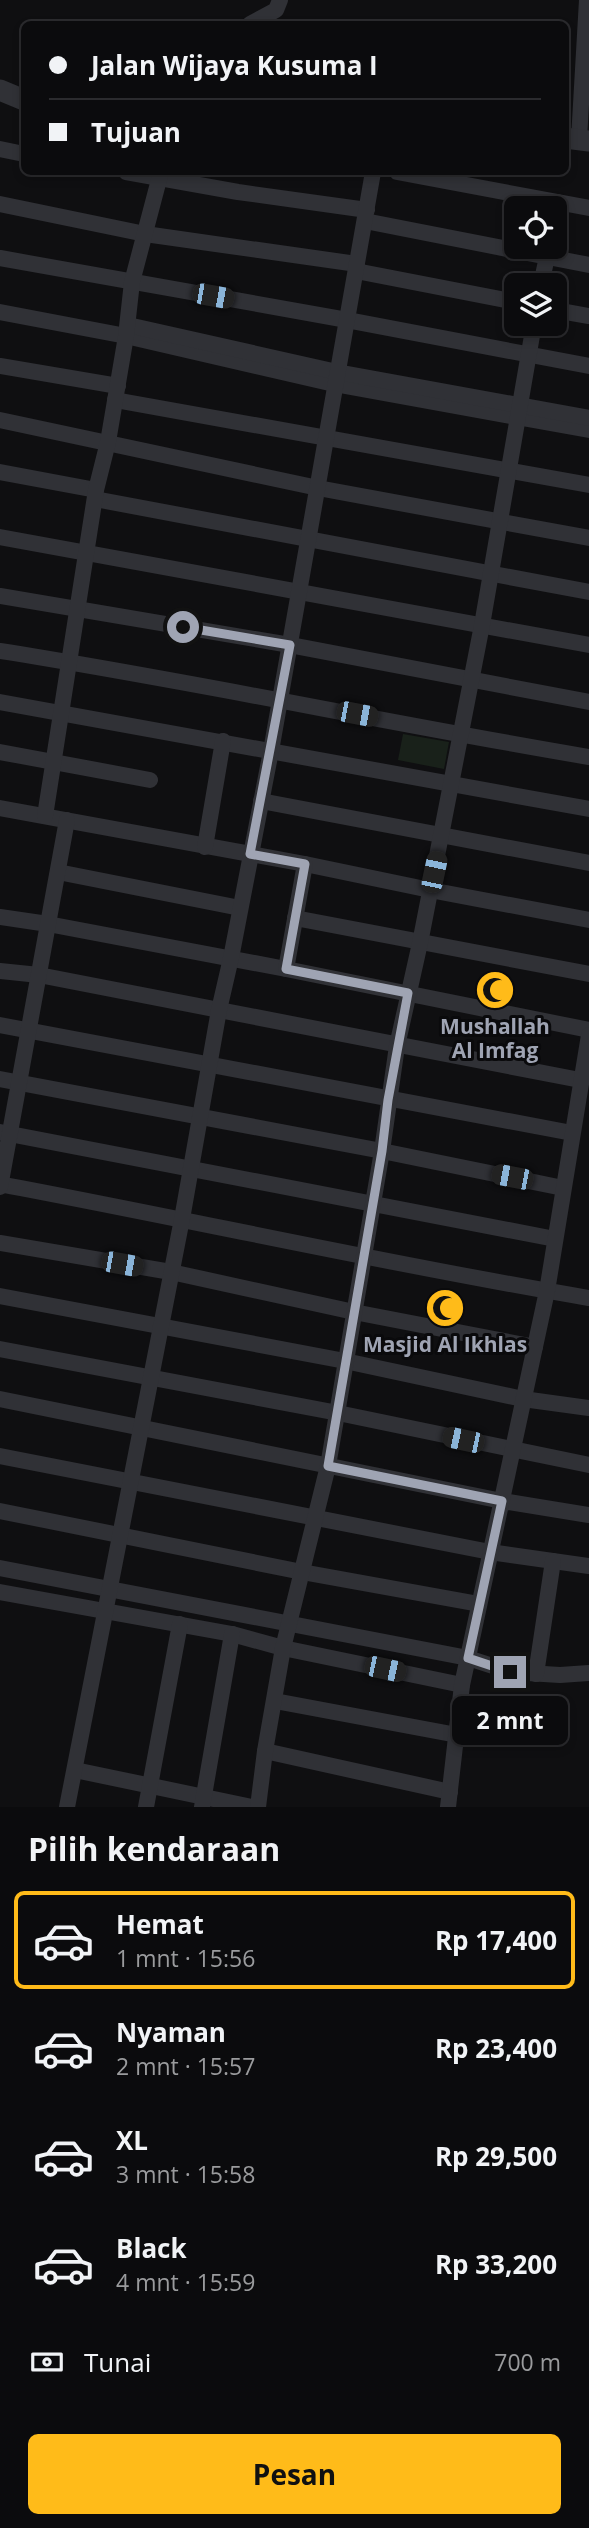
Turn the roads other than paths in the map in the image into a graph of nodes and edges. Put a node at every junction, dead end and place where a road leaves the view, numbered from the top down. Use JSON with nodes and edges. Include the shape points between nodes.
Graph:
{"nodes":[{"id":1,"x":280,"y":0,"type":"edge"},
{"id":2,"x":587,"y":0,"type":"edge"},
{"id":3,"x":256,"y":21,"type":"edge"},
{"id":4,"x":0,"y":90,"type":"edge"},
{"id":5,"x":21,"y":99,"type":"edge"},
{"id":6,"x":578,"y":139,"type":"edge"},
{"id":7,"x":0,"y":149,"type":"edge"},
{"id":8,"x":21,"y":153,"type":"edge"},
{"id":9,"x":161,"y":175,"type":"edge"},
{"id":10,"x":166,"y":175,"type":"edge"},
{"id":11,"x":373,"y":175,"type":"edge"},
{"id":12,"x":410,"y":175,"type":"edge"},
{"id":13,"x":504,"y":196,"type":"edge"},
{"id":14,"x":0,"y":204,"type":"edge"},
{"id":15,"x":567,"y":208,"type":"edge"},
{"id":16,"x":589,"y":208,"type":"edge"},
{"id":17,"x":366,"y":216,"type":"junction"},
{"id":18,"x":145,"y":233,"type":"junction"},
{"id":19,"x":504,"y":243,"type":"edge"},
{"id":20,"x":0,"y":258,"type":"edge"},
{"id":21,"x":567,"y":258,"type":"edge"},
{"id":22,"x":589,"y":265,"type":"edge"},
{"id":23,"x":356,"y":267,"type":"junction"},
{"id":24,"x":132,"y":282,"type":"junction"},
{"id":25,"x":504,"y":299,"type":"edge"},
{"id":26,"x":0,"y":312,"type":"edge"},
{"id":27,"x":567,"y":312,"type":"edge"},
{"id":28,"x":589,"y":316,"type":"edge"},
{"id":29,"x":347,"y":320,"type":"junction"},
{"id":30,"x":127,"y":331,"type":"junction"},
{"id":31,"x":532,"y":336,"type":"edge"},
{"id":32,"x":529,"y":355,"type":"junction"},
{"id":33,"x":0,"y":366,"type":"edge"},
{"id":34,"x":589,"y":366,"type":"edge"},
{"id":35,"x":336,"y":378,"type":"junction"},
{"id":36,"x":116,"y":393,"type":"junction"},
{"id":37,"x":519,"y":412,"type":"junction"},
{"id":38,"x":589,"y":418,"type":"edge"},
{"id":39,"x":0,"y":420,"type":"edge"},
{"id":40,"x":589,"y":430,"type":"edge"},
{"id":41,"x":325,"y":437,"type":"junction"},
{"id":42,"x":108,"y":442,"type":"junction"},
{"id":43,"x":510,"y":470,"type":"junction"},
{"id":44,"x":0,"y":472,"type":"edge"},
{"id":45,"x":589,"y":485,"type":"edge"},
{"id":46,"x":318,"y":488,"type":"junction"},
{"id":47,"x":95,"y":495,"type":"junction"},
{"id":48,"x":501,"y":522,"type":"junction"},
{"id":49,"x":0,"y":537,"type":"edge"},
{"id":50,"x":589,"y":538,"type":"edge"},
{"id":51,"x":309,"y":541,"type":"junction"},
{"id":52,"x":86,"y":554,"type":"junction"},
{"id":53,"x":492,"y":573,"type":"junction"},
{"id":54,"x":299,"y":592,"type":"junction"},
{"id":55,"x":589,"y":592,"type":"edge"},
{"id":56,"x":0,"y":596,"type":"edge"},
{"id":57,"x":77,"y":609,"type":"junction"},
{"id":58,"x":482,"y":625,"type":"junction"},
{"id":59,"x":290,"y":645,"type":"junction"},
{"id":60,"x":589,"y":645,"type":"edge"},
{"id":61,"x":0,"y":651,"type":"edge"},
{"id":62,"x":69,"y":662,"type":"junction"},
{"id":63,"x":471,"y":680,"type":"junction"},
{"id":64,"x":280,"y":698,"type":"junction"},
{"id":65,"x":0,"y":702,"type":"edge"},
{"id":66,"x":589,"y":702,"type":"edge"},
{"id":67,"x":61,"y":713,"type":"junction"},
{"id":68,"x":460,"y":735,"type":"junction"},
{"id":69,"x":223,"y":741,"type":"junction"},
{"id":70,"x":271,"y":751,"type":"junction"},
{"id":71,"x":0,"y":752,"type":"edge"},
{"id":72,"x":589,"y":757,"type":"edge"},
{"id":73,"x":53,"y":762,"type":"junction"},
{"id":74,"x":150,"y":780,"type":"dead end"},
{"id":75,"x":451,"y":783,"type":"junction"},
{"id":76,"x":261,"y":801,"type":"junction"},
{"id":77,"x":0,"y":808,"type":"edge"},
{"id":78,"x":589,"y":809,"type":"edge"},
{"id":79,"x":45,"y":816,"type":"junction"},
{"id":80,"x":67,"y":820,"type":"junction"},
{"id":81,"x":442,"y":835,"type":"junction"},
{"id":82,"x":205,"y":847,"type":"junction"},
{"id":83,"x":250,"y":854,"type":"junction"},
{"id":84,"x":589,"y":863,"type":"edge"},
{"id":85,"x":305,"y":864,"type":"junction"},
{"id":86,"x":58,"y":872,"type":"junction"},
{"id":87,"x":430,"y":890,"type":"junction"},
{"id":88,"x":240,"y":908,"type":"junction"},
{"id":89,"x":0,"y":917,"type":"edge"},
{"id":90,"x":295,"y":918,"type":"junction"},
{"id":91,"x":589,"y":920,"type":"edge"},
{"id":92,"x":48,"y":924,"type":"junction"},
{"id":93,"x":420,"y":943,"type":"junction"},
{"id":94,"x":231,"y":958,"type":"junction"},
{"id":95,"x":286,"y":969,"type":"junction"},
{"id":96,"x":0,"y":971,"type":"edge"},
{"id":97,"x":589,"y":974,"type":"edge"},
{"id":98,"x":39,"y":975,"type":"junction"},
{"id":99,"x":408,"y":993,"type":"junction"},
{"id":100,"x":219,"y":1010,"type":"junction"},
{"id":101,"x":0,"y":1025,"type":"edge"},
{"id":102,"x":29,"y":1030,"type":"junction"},
{"id":103,"x":589,"y":1030,"type":"edge"},
{"id":104,"x":589,"y":1035,"type":"edge"},
{"id":105,"x":397,"y":1046,"type":"junction"},
{"id":106,"x":209,"y":1065,"type":"junction"},
{"id":107,"x":0,"y":1079,"type":"edge"},
{"id":108,"x":580,"y":1080,"type":"junction"},
{"id":109,"x":19,"y":1082,"type":"junction"},
{"id":110,"x":388,"y":1100,"type":"junction"},
{"id":111,"x":200,"y":1116,"type":"junction"},
{"id":112,"x":5,"y":1132,"type":"edge"},
{"id":113,"x":572,"y":1133,"type":"junction"},
{"id":114,"x":382,"y":1151,"type":"junction"},
{"id":115,"x":191,"y":1167,"type":"junction"},
{"id":116,"x":0,"y":1185,"type":"edge"},
{"id":117,"x":563,"y":1188,"type":"junction"},
{"id":118,"x":372,"y":1205,"type":"junction"},
{"id":119,"x":182,"y":1219,"type":"junction"},
{"id":120,"x":555,"y":1239,"type":"junction"},
{"id":121,"x":0,"y":1243,"type":"edge"},
{"id":122,"x":363,"y":1257,"type":"junction"},
{"id":123,"x":172,"y":1272,"type":"junction"},
{"id":124,"x":547,"y":1291,"type":"junction"},
{"id":125,"x":0,"y":1296,"type":"edge"},
{"id":126,"x":589,"y":1298,"type":"edge"},
{"id":127,"x":354,"y":1312,"type":"junction"},
{"id":128,"x":161,"y":1327,"type":"junction"},
{"id":129,"x":535,"y":1347,"type":"junction"},
{"id":130,"x":0,"y":1349,"type":"edge"},
{"id":131,"x":345,"y":1362,"type":"junction"},
{"id":132,"x":151,"y":1378,"type":"junction"},
{"id":133,"x":0,"y":1399,"type":"edge"},
{"id":134,"x":523,"y":1399,"type":"junction"},
{"id":135,"x":589,"y":1408,"type":"edge"},
{"id":136,"x":338,"y":1413,"type":"junction"},
{"id":137,"x":141,"y":1429,"type":"junction"},
{"id":138,"x":513,"y":1450,"type":"junction"},
{"id":139,"x":0,"y":1456,"type":"edge"},
{"id":140,"x":589,"y":1465,"type":"edge"},
{"id":141,"x":328,"y":1466,"type":"junction"},
{"id":142,"x":131,"y":1481,"type":"junction"},
{"id":143,"x":502,"y":1501,"type":"junction"},
{"id":144,"x":0,"y":1511,"type":"edge"},
{"id":145,"x":589,"y":1515,"type":"edge"},
{"id":146,"x":315,"y":1519,"type":"junction"},
{"id":147,"x":121,"y":1534,"type":"junction"},
{"id":148,"x":490,"y":1552,"type":"junction"},
{"id":149,"x":553,"y":1561,"type":"junction"},
{"id":150,"x":589,"y":1566,"type":"edge"},
{"id":151,"x":0,"y":1568,"type":"edge"},
{"id":152,"x":302,"y":1572,"type":"junction"},
{"id":153,"x":111,"y":1588,"type":"junction"},
{"id":154,"x":0,"y":1592,"type":"edge"},
{"id":155,"x":479,"y":1604,"type":"junction"},
{"id":156,"x":107,"y":1611,"type":"junction"},
{"id":157,"x":180,"y":1624,"type":"junction"},
{"id":158,"x":289,"y":1625,"type":"junction"},
{"id":159,"x":232,"y":1634,"type":"junction"},
{"id":160,"x":283,"y":1648,"type":"junction"},
{"id":161,"x":468,"y":1658,"type":"junction"},
{"id":162,"x":589,"y":1673,"type":"edge"},
{"id":163,"x":536,"y":1674,"type":"junction"},
{"id":164,"x":462,"y":1685,"type":"junction"},
{"id":165,"x":275,"y":1701,"type":"junction"},
{"id":166,"x":457,"y":1735,"type":"junction"},
{"id":167,"x":265,"y":1751,"type":"junction"},
{"id":168,"x":75,"y":1770,"type":"junction"},
{"id":169,"x":150,"y":1787,"type":"junction"},
{"id":170,"x":449,"y":1799,"type":"edge"},
{"id":171,"x":203,"y":1802,"type":"edge"},
{"id":172,"x":67,"y":1807,"type":"edge"},
{"id":173,"x":146,"y":1807,"type":"edge"},
{"id":174,"x":252,"y":1807,"type":"edge"},
{"id":175,"x":258,"y":1807,"type":"edge"}],
"edges":[{"from":1,"to":3,"type":"street","via":[[276,10]]},
{"from":2,"to":6,"type":"street"},
{"from":4,"to":5,"type":"street"},
{"from":7,"to":8,"type":"street"},
{"from":9,"to":18,"type":"street"},
{"from":10,"to":17,"type":"street"},
{"from":11,"to":17,"type":"street"},
{"from":12,"to":13,"type":"street"},
{"from":14,"to":18,"type":"street"},
{"from":15,"to":16,"type":"street"},
{"from":17,"to":19,"type":"street"},
{"from":17,"to":23,"type":"street"},
{"from":18,"to":23,"type":"street"},
{"from":18,"to":24,"type":"street"},
{"from":20,"to":24,"type":"street"},
{"from":21,"to":22,"type":"street"},
{"from":23,"to":25,"type":"street"},
{"from":23,"to":29,"type":"street"},
{"from":24,"to":29,"type":"street"},
{"from":24,"to":30,"type":"street"},
{"from":26,"to":30,"type":"street"},
{"from":27,"to":28,"type":"street"},
{"from":29,"to":32,"type":"street"},
{"from":29,"to":35,"type":"street"},
{"from":30,"to":35,"type":"street"},
{"from":30,"to":36,"type":"street"},
{"from":31,"to":32,"type":"street"},
{"from":32,"to":34,"type":"street"},
{"from":32,"to":37,"type":"street"},
{"from":33,"to":36,"type":"street"},
{"from":35,"to":37,"type":"street"},
{"from":35,"to":41,"type":"street"},
{"from":36,"to":41,"type":"street"},
{"from":36,"to":42,"type":"street"},
{"from":37,"to":38,"type":"street"},
{"from":37,"to":40,"type":"street"},
{"from":37,"to":43,"type":"street"},
{"from":39,"to":42,"type":"street"},
{"from":41,"to":43,"type":"street"},
{"from":41,"to":46,"type":"street"},
{"from":42,"to":46,"type":"street"},
{"from":42,"to":47,"type":"street"},
{"from":43,"to":45,"type":"street"},
{"from":43,"to":48,"type":"street"},
{"from":44,"to":47,"type":"street"},
{"from":46,"to":48,"type":"street"},
{"from":46,"to":51,"type":"street"},
{"from":47,"to":51,"type":"street"},
{"from":47,"to":52,"type":"street"},
{"from":48,"to":50,"type":"street"},
{"from":48,"to":53,"type":"street"},
{"from":49,"to":52,"type":"street"},
{"from":51,"to":53,"type":"street"},
{"from":51,"to":54,"type":"street"},
{"from":52,"to":54,"type":"street"},
{"from":52,"to":57,"type":"street"},
{"from":53,"to":55,"type":"street"},
{"from":53,"to":58,"type":"street"},
{"from":54,"to":58,"type":"street"},
{"from":54,"to":59,"type":"street"},
{"from":56,"to":57,"type":"street"},
{"from":57,"to":59,"type":"street"},
{"from":57,"to":62,"type":"street"},
{"from":58,"to":60,"type":"street"},
{"from":58,"to":63,"type":"street"},
{"from":59,"to":63,"type":"street"},
{"from":59,"to":64,"type":"street"},
{"from":61,"to":62,"type":"street"},
{"from":62,"to":64,"type":"street"},
{"from":62,"to":67,"type":"street"},
{"from":63,"to":66,"type":"street"},
{"from":63,"to":68,"type":"street"},
{"from":64,"to":68,"type":"street"},
{"from":64,"to":70,"type":"street"},
{"from":65,"to":67,"type":"street"},
{"from":67,"to":69,"type":"street"},
{"from":67,"to":73,"type":"street"},
{"from":68,"to":72,"type":"street"},
{"from":68,"to":75,"type":"street"},
{"from":69,"to":70,"type":"street"},
{"from":69,"to":82,"type":"street"},
{"from":70,"to":75,"type":"street"},
{"from":70,"to":76,"type":"street"},
{"from":71,"to":73,"type":"street"},
{"from":73,"to":74,"type":"street"},
{"from":73,"to":79,"type":"street"},
{"from":75,"to":78,"type":"street"},
{"from":75,"to":81,"type":"street"},
{"from":76,"to":81,"type":"street"},
{"from":76,"to":83,"type":"street"},
{"from":77,"to":79,"type":"street"},
{"from":79,"to":80,"type":"street"},
{"from":80,"to":82,"type":"street"},
{"from":80,"to":86,"type":"street"},
{"from":81,"to":84,"type":"street"},
{"from":81,"to":87,"type":"street"},
{"from":82,"to":83,"type":"street"},
{"from":83,"to":85,"type":"street"},
{"from":83,"to":88,"type":"street"},
{"from":85,"to":87,"type":"street"},
{"from":85,"to":90,"type":"street"},
{"from":86,"to":88,"type":"street"},
{"from":86,"to":92,"type":"street"},
{"from":87,"to":91,"type":"street"},
{"from":87,"to":93,"type":"street"},
{"from":88,"to":94,"type":"street"},
{"from":89,"to":92,"type":"street"},
{"from":90,"to":93,"type":"street"},
{"from":90,"to":95,"type":"street"},
{"from":92,"to":94,"type":"street"},
{"from":92,"to":98,"type":"street"},
{"from":93,"to":97,"type":"street"},
{"from":93,"to":99,"type":"street"},
{"from":94,"to":95,"type":"street"},
{"from":94,"to":100,"type":"street"},
{"from":95,"to":99,"type":"street"},
{"from":96,"to":98,"type":"street"},
{"from":98,"to":100,"type":"street"},
{"from":98,"to":102,"type":"street"},
{"from":99,"to":103,"type":"street"},
{"from":99,"to":105,"type":"street"},
{"from":100,"to":105,"type":"street"},
{"from":100,"to":106,"type":"street"},
{"from":101,"to":102,"type":"street"},
{"from":102,"to":106,"type":"street"},
{"from":102,"to":109,"type":"street"},
{"from":104,"to":108,"type":"street"},
{"from":105,"to":108,"type":"street"},
{"from":105,"to":110,"type":"street"},
{"from":106,"to":110,"type":"street"},
{"from":106,"to":111,"type":"street"},
{"from":107,"to":109,"type":"street"},
{"from":108,"to":113,"type":"street"},
{"from":109,"to":111,"type":"street"},
{"from":109,"to":112,"type":"street"},
{"from":110,"to":113,"type":"street"},
{"from":110,"to":114,"type":"street"},
{"from":111,"to":114,"type":"street"},
{"from":111,"to":115,"type":"street"},
{"from":112,"to":115,"type":"street"},
{"from":112,"to":116,"type":"street"},
{"from":113,"to":117,"type":"street"},
{"from":114,"to":117,"type":"street"},
{"from":114,"to":118,"type":"street"},
{"from":115,"to":118,"type":"street"},
{"from":115,"to":119,"type":"street"},
{"from":116,"to":119,"type":"street"},
{"from":117,"to":120,"type":"street"},
{"from":118,"to":120,"type":"street"},
{"from":118,"to":122,"type":"street"},
{"from":119,"to":122,"type":"street"},
{"from":119,"to":123,"type":"street"},
{"from":120,"to":124,"type":"street"},
{"from":121,"to":123,"type":"street"},
{"from":122,"to":124,"type":"street"},
{"from":122,"to":127,"type":"street"},
{"from":123,"to":127,"type":"street"},
{"from":123,"to":128,"type":"street"},
{"from":124,"to":126,"type":"street"},
{"from":124,"to":129,"type":"street"},
{"from":125,"to":128,"type":"street"},
{"from":127,"to":129,"type":"street"},
{"from":127,"to":131,"type":"street"},
{"from":128,"to":131,"type":"street"},
{"from":128,"to":132,"type":"street"},
{"from":129,"to":134,"type":"street"},
{"from":130,"to":132,"type":"street"},
{"from":131,"to":134,"type":"street"},
{"from":131,"to":136,"type":"street"},
{"from":132,"to":136,"type":"street"},
{"from":132,"to":137,"type":"street"},
{"from":133,"to":137,"type":"street"},
{"from":134,"to":135,"type":"street"},
{"from":134,"to":138,"type":"street"},
{"from":136,"to":138,"type":"street"},
{"from":136,"to":141,"type":"street"},
{"from":137,"to":141,"type":"street"},
{"from":137,"to":142,"type":"street"},
{"from":138,"to":140,"type":"street"},
{"from":138,"to":143,"type":"street"},
{"from":139,"to":142,"type":"street"},
{"from":141,"to":143,"type":"street"},
{"from":141,"to":146,"type":"street"},
{"from":142,"to":146,"type":"street"},
{"from":142,"to":147,"type":"street"},
{"from":143,"to":145,"type":"street"},
{"from":143,"to":148,"type":"street"},
{"from":144,"to":147,"type":"street"},
{"from":146,"to":148,"type":"street"},
{"from":146,"to":152,"type":"street"},
{"from":147,"to":152,"type":"street"},
{"from":147,"to":153,"type":"street"},
{"from":148,"to":149,"type":"street"},
{"from":148,"to":155,"type":"street"},
{"from":149,"to":150,"type":"street"},
{"from":149,"to":163,"type":"street"},
{"from":151,"to":153,"type":"street"},
{"from":152,"to":155,"type":"street"},
{"from":152,"to":158,"type":"street"},
{"from":153,"to":156,"type":"street"},
{"from":153,"to":158,"type":"street"},
{"from":154,"to":156,"type":"street"},
{"from":155,"to":161,"type":"street"},
{"from":156,"to":157,"type":"street"},
{"from":156,"to":168,"type":"street"},
{"from":157,"to":159,"type":"street"},
{"from":157,"to":169,"type":"street"},
{"from":158,"to":160,"type":"street"},
{"from":158,"to":161,"type":"street"},
{"from":159,"to":160,"type":"street"},
{"from":159,"to":171,"type":"street"},
{"from":160,"to":164,"type":"street"},
{"from":160,"to":165,"type":"street"},
{"from":161,"to":163,"type":"street","via":[[510,1672]]},
{"from":161,"to":164,"type":"street"},
{"from":162,"to":163,"type":"street"},
{"from":164,"to":166,"type":"street"},
{"from":165,"to":166,"type":"street"},
{"from":165,"to":167,"type":"street"},
{"from":166,"to":170,"type":"street"},
{"from":167,"to":170,"type":"street"},
{"from":167,"to":175,"type":"street"},
{"from":168,"to":169,"type":"street"},
{"from":168,"to":172,"type":"street"},
{"from":169,"to":171,"type":"street"},
{"from":169,"to":173,"type":"street"},
{"from":171,"to":174,"type":"street"}]}
